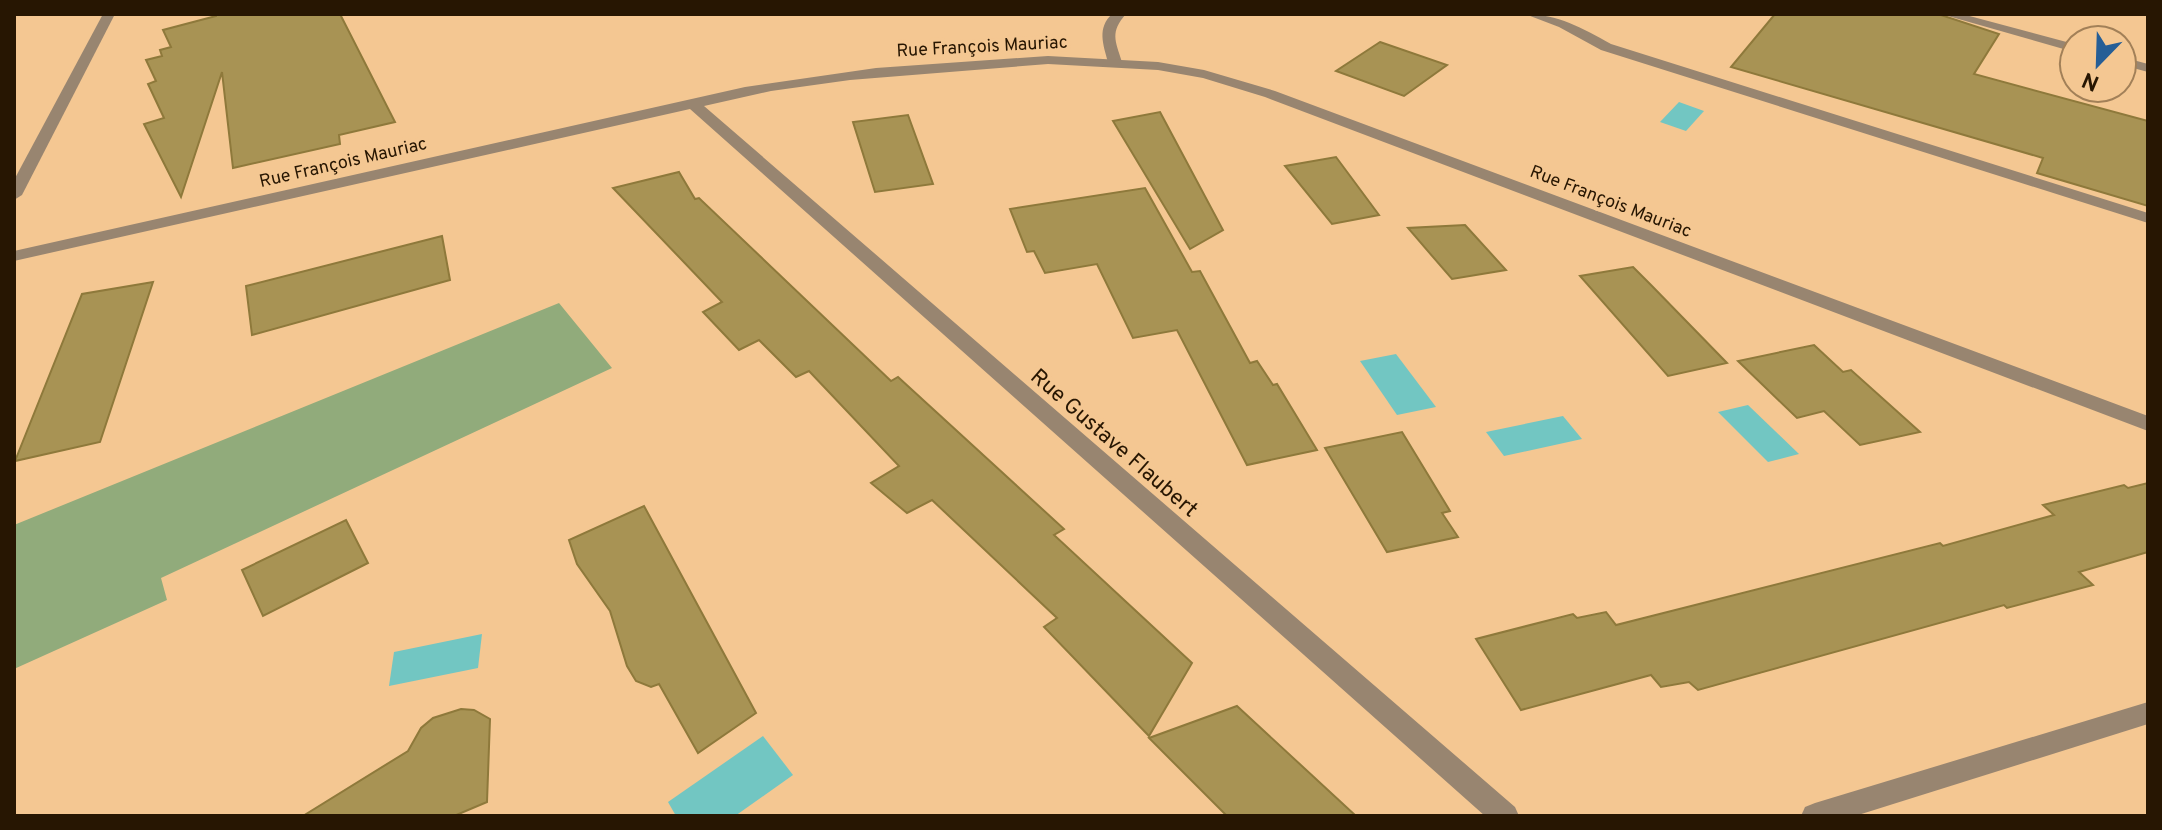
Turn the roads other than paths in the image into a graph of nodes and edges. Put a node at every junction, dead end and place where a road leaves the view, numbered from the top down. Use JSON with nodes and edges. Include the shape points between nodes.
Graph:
{"nodes":[{"id":1,"x":109,"y":14,"type":"edge"},
{"id":2,"x":1120,"y":14,"type":"edge"},
{"id":3,"x":1531,"y":14,"type":"edge"},
{"id":4,"x":1947,"y":14,"type":"edge"},
{"id":5,"x":2058,"y":44,"type":"edge"},
{"id":6,"x":1115,"y":62,"type":"junction"},
{"id":7,"x":693,"y":104,"type":"junction"},
{"id":8,"x":14,"y":195,"type":"edge"},
{"id":9,"x":2148,"y":218,"type":"edge"},
{"id":10,"x":14,"y":256,"type":"edge"},
{"id":11,"x":2148,"y":424,"type":"edge"},
{"id":12,"x":2148,"y":713,"type":"edge"},
{"id":13,"x":1505,"y":816,"type":"edge"},
{"id":14,"x":1815,"y":816,"type":"edge"}],
"edges":[{"from":1,"to":8,"type":"street"},
{"from":2,"to":6,"type":"street","via":[[1110,23],[1108,39]]},
{"from":3,"to":9,"type":"street","via":[[1564,24],[1606,47]]},
{"from":4,"to":5,"type":"street"},
{"from":6,"to":7,"type":"street","name":"Rue François Mauriac","via":[[970,63],[807,79]]},
{"from":6,"to":11,"type":"street","name":"Rue François Mauriac","via":[[1194,72],[1270,94]]},
{"from":7,"to":10,"type":"street","name":"Rue François Mauriac"},
{"from":7,"to":13,"type":"street","name":"Rue Gustave Flaubert"},
{"from":12,"to":14,"type":"street"}]}
